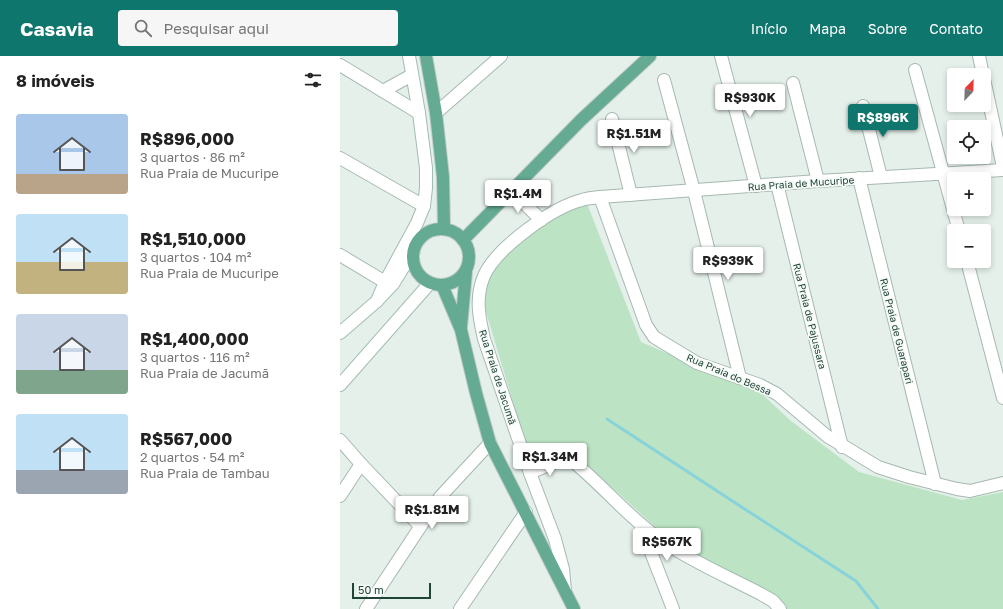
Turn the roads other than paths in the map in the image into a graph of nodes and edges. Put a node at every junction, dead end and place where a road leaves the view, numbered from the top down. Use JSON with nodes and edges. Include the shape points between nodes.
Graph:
{"nodes":[{"id":1,"x":409,"y":56,"type":"edge"},
{"id":2,"x":426,"y":56,"type":"edge"},
{"id":3,"x":501,"y":56,"type":"edge"},
{"id":4,"x":650,"y":56,"type":"edge"},
{"id":5,"x":721,"y":56,"type":"edge"},
{"id":6,"x":979,"y":56,"type":"edge"},
{"id":7,"x":340,"y":65,"type":"edge"},
{"id":8,"x":982,"y":68,"type":"edge"},
{"id":9,"x":915,"y":70,"type":"dead end"},
{"id":10,"x":412,"y":75,"type":"junction"},
{"id":11,"x":664,"y":80,"type":"dead end"},
{"id":12,"x":793,"y":83,"type":"dead end"},
{"id":13,"x":383,"y":92,"type":"junction"},
{"id":14,"x":863,"y":106,"type":"dead end"},
{"id":15,"x":991,"y":111,"type":"edge"},
{"id":16,"x":419,"y":113,"type":"junction"},
{"id":17,"x":436,"y":114,"type":"junction"},
{"id":18,"x":612,"y":119,"type":"dead end"},
{"id":19,"x":340,"y":158,"type":"edge"},
{"id":20,"x":1003,"y":167,"type":"edge"},
{"id":21,"x":1003,"y":170,"type":"edge"},
{"id":22,"x":944,"y":174,"type":"junction"},
{"id":23,"x":881,"y":177,"type":"junction"},
{"id":24,"x":859,"y":178,"type":"junction"},
{"id":25,"x":818,"y":181,"type":"junction"},
{"id":26,"x":777,"y":184,"type":"junction"},
{"id":27,"x":756,"y":186,"type":"junction"},
{"id":28,"x":512,"y":191,"type":"junction"},
{"id":29,"x":694,"y":191,"type":"junction"},
{"id":30,"x":631,"y":195,"type":"junction"},
{"id":31,"x":600,"y":197,"type":"junction"},
{"id":32,"x":424,"y":206,"type":"junction"},
{"id":33,"x":541,"y":220,"type":"junction"},
{"id":34,"x":957,"y":224,"type":"edge"},
{"id":35,"x":444,"y":228,"type":"junction"},
{"id":36,"x":463,"y":240,"type":"junction"},
{"id":37,"x":414,"y":250,"type":"junction"},
{"id":38,"x":340,"y":255,"type":"edge"},
{"id":39,"x":969,"y":268,"type":"edge"},
{"id":40,"x":466,"y":272,"type":"junction"},
{"id":41,"x":385,"y":282,"type":"junction"},
{"id":42,"x":430,"y":283,"type":"junction"},
{"id":43,"x":442,"y":285,"type":"junction"},
{"id":44,"x":377,"y":301,"type":"junction"},
{"id":45,"x":461,"y":330,"type":"junction"},
{"id":46,"x":340,"y":333,"type":"edge"},
{"id":47,"x":740,"y":378,"type":"junction"},
{"id":48,"x":340,"y":385,"type":"edge"},
{"id":49,"x":1003,"y":398,"type":"edge"},
{"id":50,"x":340,"y":440,"type":"edge"},
{"id":51,"x":490,"y":443,"type":"junction"},
{"id":52,"x":842,"y":447,"type":"junction"},
{"id":53,"x":361,"y":464,"type":"junction"},
{"id":54,"x":530,"y":473,"type":"junction"},
{"id":55,"x":1003,"y":483,"type":"edge"},
{"id":56,"x":935,"y":484,"type":"junction"},
{"id":57,"x":340,"y":496,"type":"edge"},
{"id":58,"x":526,"y":512,"type":"junction"},
{"id":59,"x":640,"y":523,"type":"junction"},
{"id":60,"x":420,"y":526,"type":"junction"},
{"id":61,"x":565,"y":591,"type":"junction"},
{"id":62,"x":366,"y":609,"type":"edge"},
{"id":63,"x":460,"y":609,"type":"edge"},
{"id":64,"x":574,"y":609,"type":"edge"},
{"id":65,"x":673,"y":609,"type":"edge"},
{"id":66,"x":780,"y":609,"type":"edge"}],
"edges":[{"from":1,"to":10,"type":"street"},
{"from":2,"to":17,"type":"main road"},
{"from":3,"to":17,"type":"street"},
{"from":4,"to":28,"type":"main road","via":[[581,120]]},
{"from":5,"to":27,"type":"street"},
{"from":6,"to":8,"type":"street"},
{"from":7,"to":13,"type":"street"},
{"from":9,"to":22,"type":"street"},
{"from":10,"to":13,"type":"street"},
{"from":10,"to":16,"type":"street"},
{"from":11,"to":29,"type":"street"},
{"from":12,"to":25,"type":"street"},
{"from":13,"to":16,"type":"street"},
{"from":14,"to":23,"type":"street"},
{"from":15,"to":20,"type":"street"},
{"from":16,"to":32,"type":"street","via":[[426,168]]},
{"from":17,"to":35,"type":"main road","via":[[443,177]]},
{"from":18,"to":30,"type":"street"},
{"from":19,"to":32,"type":"street"},
{"from":21,"to":22,"type":"street","name":"Rua Praia de Mucuripe"},
{"from":22,"to":23,"type":"street","name":"Rua Praia de Mucuripe"},
{"from":22,"to":34,"type":"street"},
{"from":23,"to":24,"type":"street","name":"Rua Praia de Mucuripe"},
{"from":24,"to":25,"type":"street","name":"Rua Praia de Mucuripe"},
{"from":24,"to":56,"type":"street","name":"Rua Praia de Guarapari"},
{"from":25,"to":26,"type":"street","name":"Rua Praia de Mucuripe"},
{"from":26,"to":27,"type":"street","name":"Rua Praia de Mucuripe"},
{"from":26,"to":52,"type":"street","name":"Rua Praia de Pajussara"},
{"from":27,"to":29,"type":"street","name":"Rua Praia de Mucuripe"},
{"from":28,"to":33,"type":"street"},
{"from":28,"to":36,"type":"main road"},
{"from":29,"to":30,"type":"street","name":"Rua Praia de Mucuripe"},
{"from":29,"to":47,"type":"street"},
{"from":30,"to":31,"type":"street","name":"Rua Praia de Mucuripe"},
{"from":31,"to":33,"type":"street","name":"Rua Praia de Jacumã","via":[[570,204]]},
{"from":31,"to":47,"type":"street","name":"Rua Praia do Bessa","via":[[646,325],[654,337],[697,363]]},
{"from":32,"to":41,"type":"street"},
{"from":33,"to":54,"type":"street","name":"Rua Praia de Jacumã","via":[[492,263],[481,286],[478,302],[484,339]]},
{"from":35,"to":36,"type":"main road"},
{"from":35,"to":37,"type":"main road","via":[[428,232]]},
{"from":36,"to":40,"type":"main road","via":[[470,253]]},
{"from":37,"to":42,"type":"main road","via":[[416,270]]},
{"from":37,"to":44,"type":"street","via":[[396,279]]},
{"from":38,"to":41,"type":"street"},
{"from":39,"to":49,"type":"street"},
{"from":40,"to":43,"type":"main road","via":[[451,284]]},
{"from":40,"to":45,"type":"main road"},
{"from":41,"to":44,"type":"street"},
{"from":42,"to":43,"type":"main road"},
{"from":42,"to":48,"type":"street"},
{"from":43,"to":45,"type":"main road"},
{"from":44,"to":46,"type":"street"},
{"from":45,"to":51,"type":"main road"},
{"from":47,"to":52,"type":"street","name":"Rua Praia do Bessa","via":[[777,394]]},
{"from":50,"to":53,"type":"street"},
{"from":51,"to":58,"type":"main road"},
{"from":51,"to":60,"type":"street","via":[[440,497]]},
{"from":52,"to":56,"type":"street","name":"Rua Praia do Bessa","via":[[878,467]]},
{"from":53,"to":57,"type":"street"},
{"from":53,"to":60,"type":"street"},
{"from":54,"to":59,"type":"street","via":[[562,459],[576,464]]},
{"from":54,"to":61,"type":"street","name":"Rua Praia de Jacumã","via":[[560,553]]},
{"from":55,"to":56,"type":"street","name":"Rua Praia do Bessa","via":[[970,491]]},
{"from":58,"to":61,"type":"main road"},
{"from":58,"to":63,"type":"street"},
{"from":59,"to":65,"type":"street"},
{"from":59,"to":66,"type":"street","via":[[666,544],[761,594]]},
{"from":60,"to":62,"type":"street"},
{"from":61,"to":64,"type":"main road"}]}
